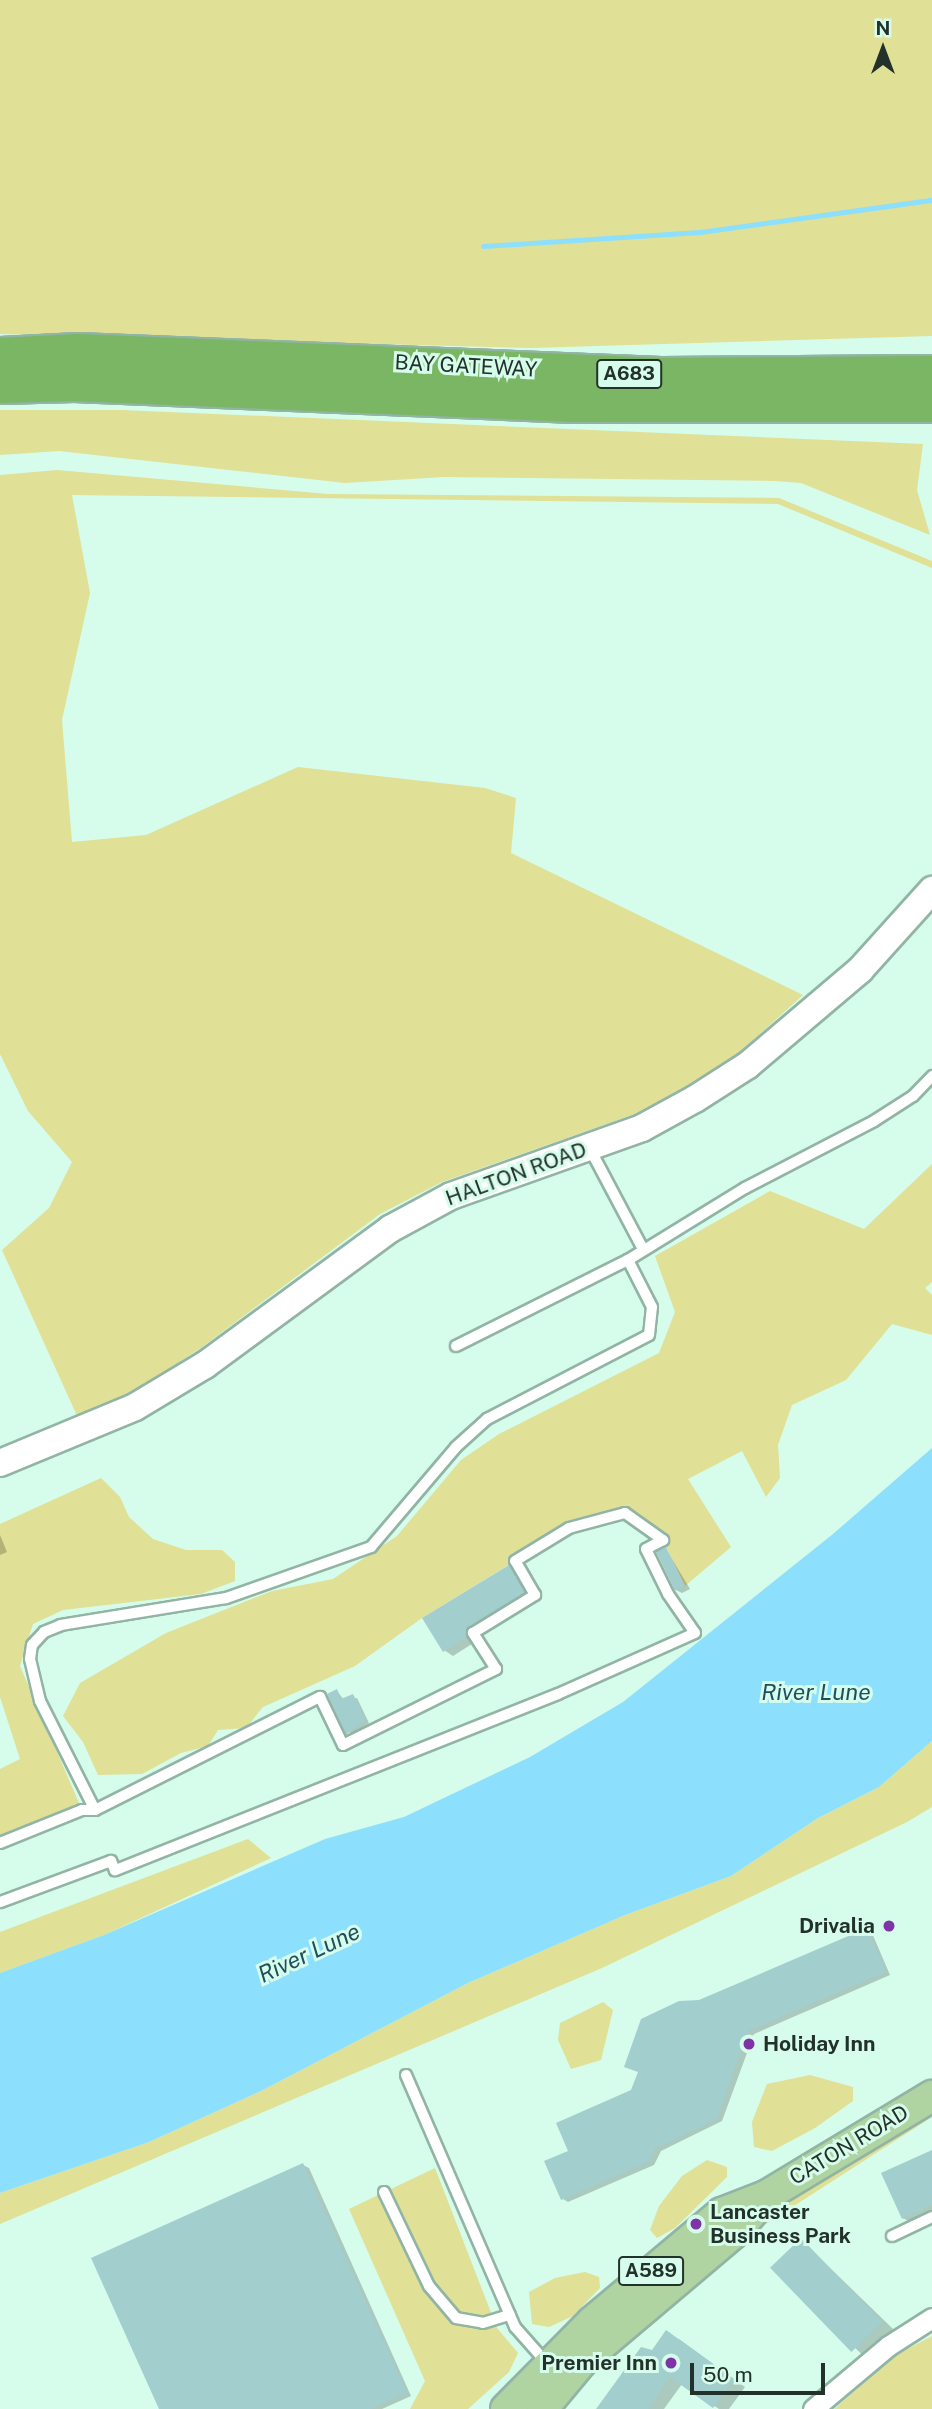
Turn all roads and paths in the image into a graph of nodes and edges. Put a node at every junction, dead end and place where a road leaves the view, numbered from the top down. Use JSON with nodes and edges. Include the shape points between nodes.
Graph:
{"nodes":[{"id":1,"x":0,"y":355,"type":"edge"},
{"id":2,"x":932,"y":356,"type":"edge"},
{"id":3,"x":516,"y":369,"type":"junction"},
{"id":4,"x":932,"y":373,"type":"edge"},
{"id":5,"x":0,"y":385,"type":"edge"},
{"id":6,"x":932,"y":404,"type":"edge"},
{"id":7,"x":711,"y":406,"type":"junction"},
{"id":8,"x":932,"y":420,"type":"edge"},
{"id":9,"x":932,"y":890,"type":"edge"},
{"id":10,"x":932,"y":1076,"type":"edge"},
{"id":11,"x":588,"y":1147,"type":"junction"},
{"id":12,"x":643,"y":1249,"type":"junction"},
{"id":13,"x":628,"y":1260,"type":"junction"},
{"id":14,"x":456,"y":1346,"type":"dead end"},
{"id":15,"x":0,"y":1463,"type":"edge"},
{"id":16,"x":95,"y":1810,"type":"junction"},
{"id":17,"x":0,"y":1843,"type":"edge"},
{"id":18,"x":0,"y":1902,"type":"edge"},
{"id":19,"x":406,"y":2074,"type":"dead end"},
{"id":20,"x":932,"y":2096,"type":"edge"},
{"id":21,"x":384,"y":2192,"type":"dead end"},
{"id":22,"x":932,"y":2217,"type":"edge"},
{"id":23,"x":892,"y":2236,"type":"dead end"},
{"id":24,"x":510,"y":2315,"type":"junction"},
{"id":25,"x":932,"y":2318,"type":"edge"},
{"id":26,"x":557,"y":2372,"type":"junction"},
{"id":27,"x":506,"y":2409,"type":"edge"},
{"id":28,"x":542,"y":2409,"type":"edge"},
{"id":29,"x":813,"y":2409,"type":"edge"}],
"edges":[{"from":1,"to":3,"type":"highway","name":"BAY GATEWAY","number":"A683","via":[[106,351]]},
{"from":2,"to":3,"type":"highway"},
{"from":3,"to":4,"type":"highway","name":"BAY GATEWAY","number":"A683","via":[[661,375]]},
{"from":5,"to":7,"type":"highway","name":"BAY GATEWAY","number":"A683","via":[[88,383]]},
{"from":6,"to":7,"type":"highway","name":"BAY GATEWAY","number":"A683"},
{"from":7,"to":8,"type":"highway"},
{"from":9,"to":11,"type":"street","name":"HALTON ROAD","via":[[860,971],[748,1065],[669,1114]]},
{"from":10,"to":12,"type":"lane","via":[[913,1096],[874,1121],[745,1188]]},
{"from":11,"to":12,"type":"lane"},
{"from":11,"to":15,"type":"street","name":"HALTON ROAD","via":[[451,1196],[390,1229],[205,1366],[135,1407]]},
{"from":12,"to":13,"type":"lane"},
{"from":13,"to":14,"type":"lane"},
{"from":13,"to":16,"type":"lane","via":[[652,1307],[649,1335],[488,1419],[456,1447],[371,1547],[226,1598],[61,1625],[44,1632],[32,1645],[30,1659],[40,1701]]},
{"from":16,"to":17,"type":"lane","via":[[82,1810]]},
{"from":16,"to":18,"type":"lane","via":[[320,1697],[343,1745],[496,1669],[473,1633],[535,1595],[515,1561],[569,1528],[625,1513],[663,1540],[646,1549],[668,1594],[695,1633],[558,1694],[115,1870],[111,1861]]},
{"from":19,"to":24,"type":"lane"},
{"from":20,"to":26,"type":"main road","name":"CATON ROAD","number":"A589","via":[[766,2196],[738,2229]]},
{"from":21,"to":24,"type":"lane","via":[[429,2286],[456,2318],[483,2323]]},
{"from":22,"to":23,"type":"lane"},
{"from":24,"to":26,"type":"lane"},
{"from":25,"to":29,"type":"street","via":[[888,2346]]},
{"from":26,"to":27,"type":"main road","name":"CATON ROAD","number":"A589"},
{"from":26,"to":28,"type":"main road","name":"CATON ROAD","number":"A589"}]}
